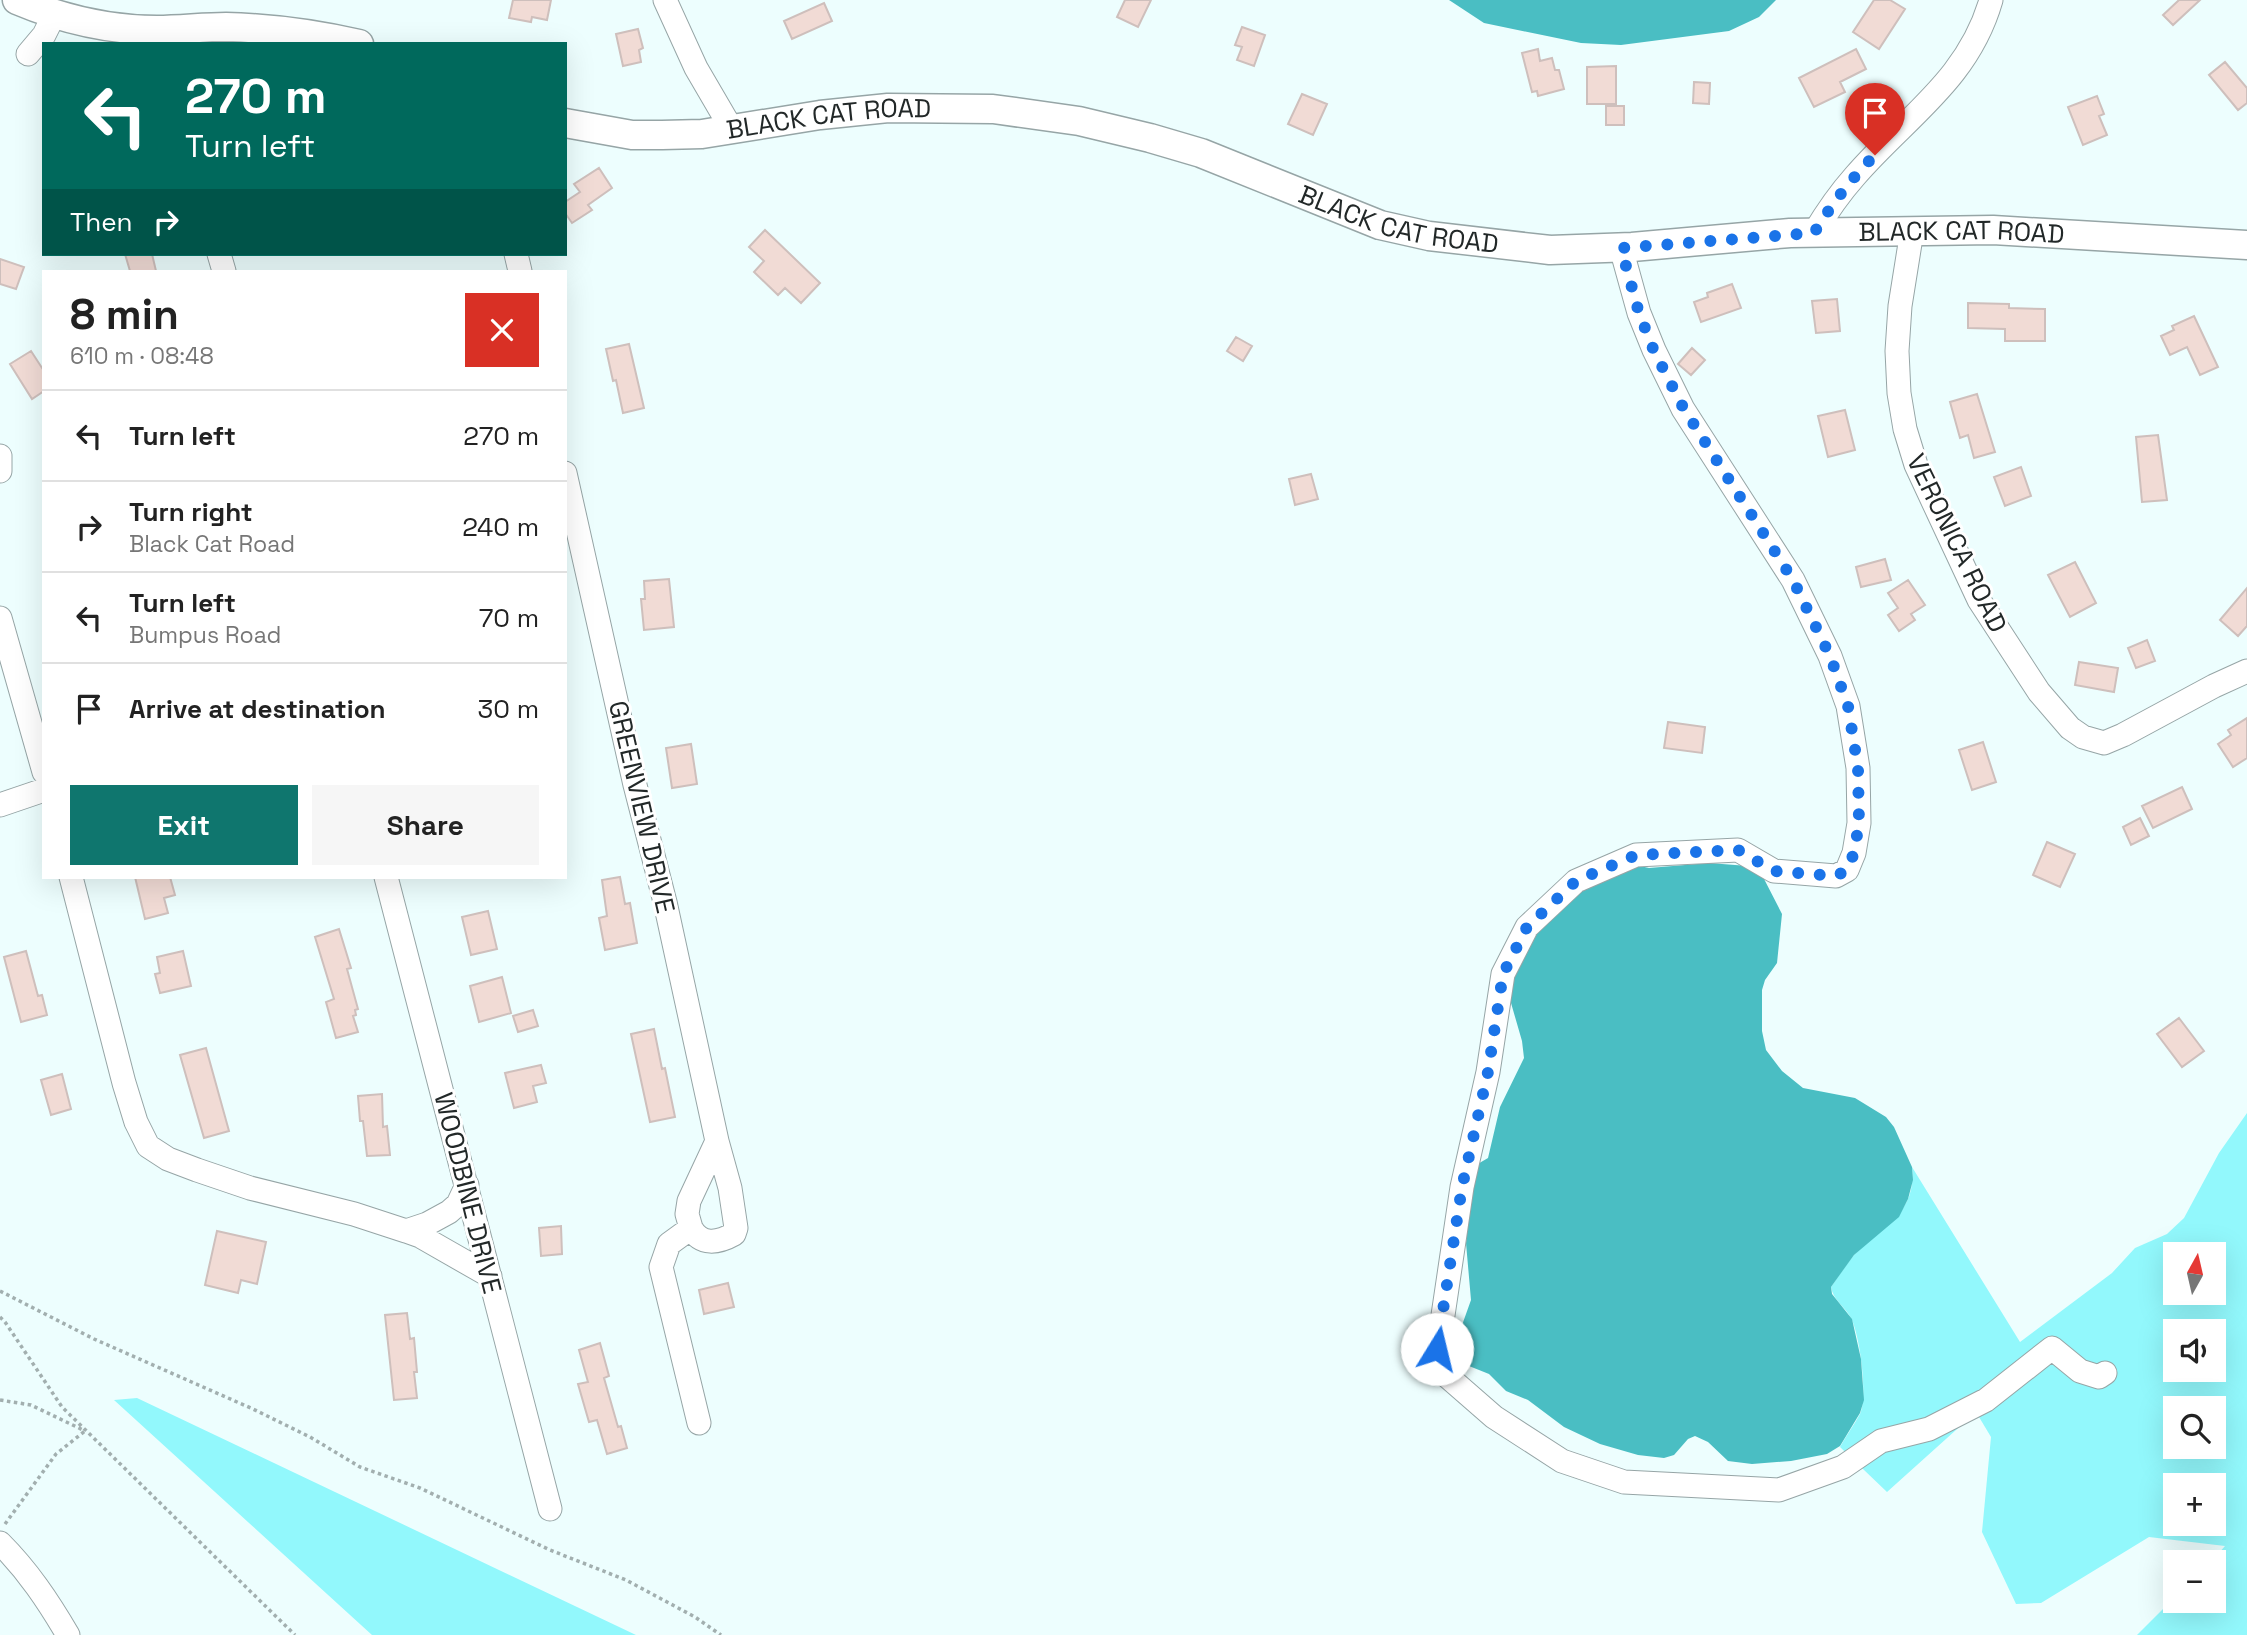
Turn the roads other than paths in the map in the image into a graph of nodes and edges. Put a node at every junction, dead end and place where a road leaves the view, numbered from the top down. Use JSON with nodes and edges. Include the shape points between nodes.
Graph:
{"nodes":[{"id":1,"x":17,"y":0,"type":"edge"},
{"id":2,"x":664,"y":0,"type":"edge"},
{"id":3,"x":1991,"y":0,"type":"edge"},
{"id":4,"x":54,"y":15,"type":"junction"},
{"id":5,"x":167,"y":37,"type":"edge"},
{"id":6,"x":347,"y":42,"type":"edge"},
{"id":7,"x":28,"y":54,"type":"dead end"},
{"id":8,"x":567,"y":124,"type":"edge"},
{"id":9,"x":731,"y":128,"type":"junction"},
{"id":10,"x":1912,"y":231,"type":"junction"},
{"id":11,"x":1814,"y":233,"type":"junction"},
{"id":12,"x":2247,"y":244,"type":"edge"},
{"id":13,"x":1621,"y":248,"type":"junction"},
{"id":14,"x":0,"y":456,"type":"edge"},
{"id":15,"x":0,"y":471,"type":"edge"},
{"id":16,"x":567,"y":482,"type":"edge"},
{"id":17,"x":0,"y":618,"type":"edge"},
{"id":18,"x":2247,"y":671,"type":"edge"},
{"id":19,"x":42,"y":765,"type":"edge"},
{"id":20,"x":42,"y":791,"type":"edge"},
{"id":21,"x":0,"y":805,"type":"edge"},
{"id":22,"x":72,"y":879,"type":"edge"},
{"id":23,"x":387,"y":879,"type":"edge"},
{"id":24,"x":718,"y":1141,"type":"junction"},
{"id":25,"x":467,"y":1185,"type":"junction"},
{"id":26,"x":691,"y":1228,"type":"junction"},
{"id":27,"x":406,"y":1231,"type":"junction"},
{"id":28,"x":490,"y":1276,"type":"junction"},
{"id":29,"x":2105,"y":1373,"type":"dead end"},
{"id":30,"x":699,"y":1423,"type":"dead end"},
{"id":31,"x":550,"y":1509,"type":"dead end"},
{"id":32,"x":0,"y":1543,"type":"edge"},
{"id":33,"x":68,"y":1635,"type":"edge"}],
"edges":[{"from":1,"to":4,"type":"street"},
{"from":2,"to":9,"type":"street"},
{"from":3,"to":11,"type":"street","via":[[1972,48],[1950,78],[1856,175]]},
{"from":4,"to":5,"type":"street"},
{"from":4,"to":7,"type":"street"},
{"from":5,"to":6,"type":"street","via":[[226,27]]},
{"from":8,"to":9,"type":"street","name":"BLACK CAT ROAD","via":[[632,135],[702,134]]},
{"from":9,"to":13,"type":"street","name":"BLACK CAT ROAD","via":[[888,108],[993,109],[1041,115],[1201,153],[1380,225],[1429,236],[1550,250]]},
{"from":10,"to":11,"type":"street","name":"BLACK CAT ROAD"},
{"from":10,"to":12,"type":"street","name":"BLACK CAT ROAD","via":[[1993,230]]},
{"from":10,"to":18,"type":"street","name":"VERONICA ROAD","via":[[1897,351],[1905,429],[1916,465],[1979,600],[2053,711],[2089,740],[2104,743]]},
{"from":11,"to":13,"type":"street","name":"BLACK CAT ROAD"},
{"from":13,"to":29,"type":"street","via":[[1654,351],[1684,409],[1793,580],[1830,656],[1848,706],[1858,768],[1859,823],[1847,870],[1836,876],[1774,871],[1738,850],[1636,855],[1576,881],[1527,927],[1503,974],[1488,1072],[1462,1187],[1437,1349],[1447,1376],[1494,1417],[1562,1461],[1624,1482],[1779,1490],[1843,1467],[1881,1441],[1929,1429],[1975,1406],[2052,1348],[2080,1371],[2099,1377]]},
{"from":14,"to":15,"type":"street"},
{"from":16,"to":24,"type":"street","name":"GREENVIEW DRIVE"},
{"from":17,"to":19,"type":"street"},
{"from":20,"to":21,"type":"street"},
{"from":22,"to":27,"type":"street","via":[[124,1083],[148,1146],[207,1174]]},
{"from":23,"to":25,"type":"street","name":"WOODBINE DRIVE"},
{"from":24,"to":26,"type":"street","via":[[689,1200]]},
{"from":24,"to":26,"type":"street","name":"GREENVIEW DRIVE","via":[[736,1228],[726,1239],[712,1242],[702,1241]]},
{"from":25,"to":27,"type":"street","via":[[449,1212]]},
{"from":25,"to":28,"type":"street","name":"WOODBINE DRIVE"},
{"from":26,"to":30,"type":"street","via":[[668,1244],[661,1267]]},
{"from":27,"to":28,"type":"street"},
{"from":28,"to":31,"type":"street","name":"WOODBINE DRIVE"},
{"from":32,"to":33,"type":"street","via":[[34,1581]]}]}
